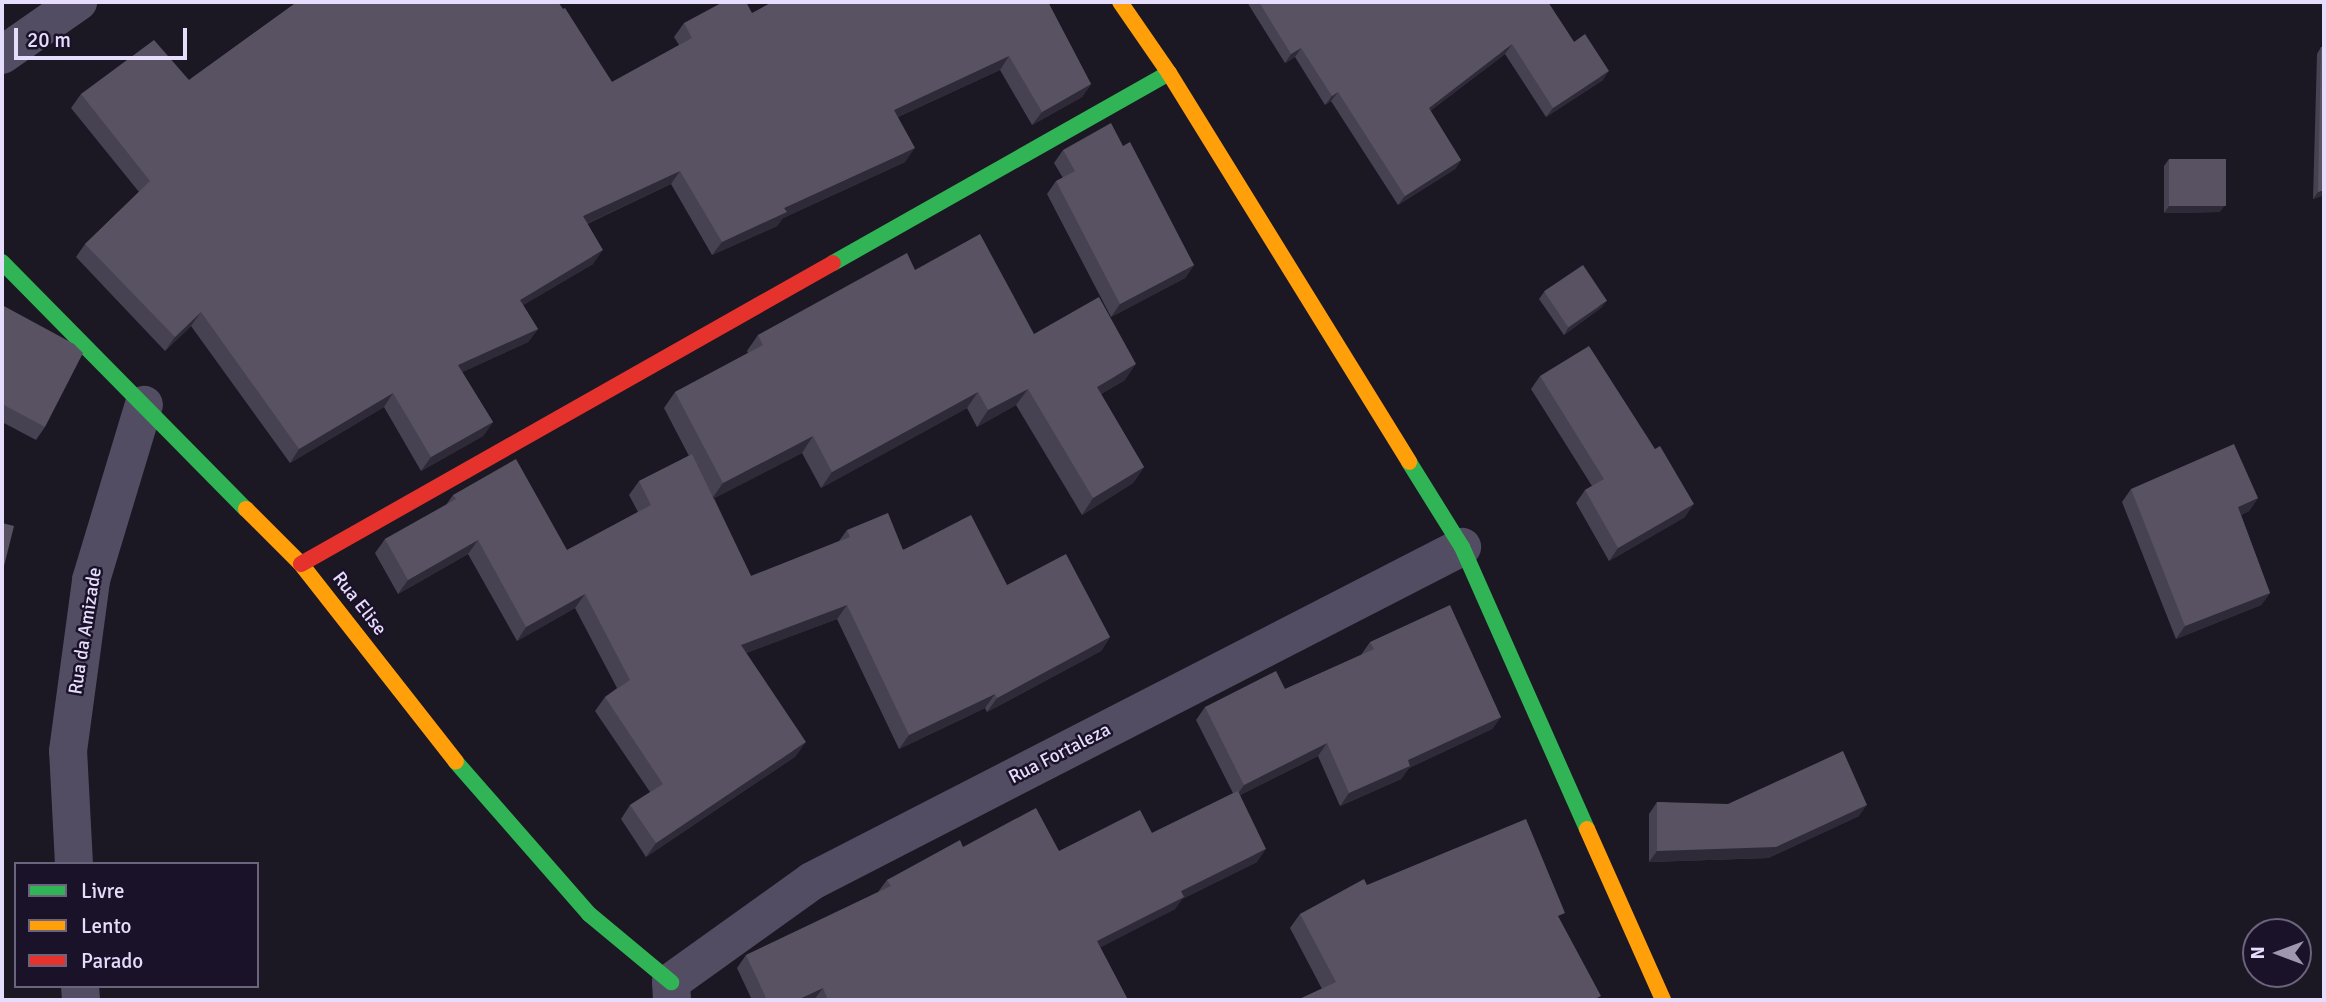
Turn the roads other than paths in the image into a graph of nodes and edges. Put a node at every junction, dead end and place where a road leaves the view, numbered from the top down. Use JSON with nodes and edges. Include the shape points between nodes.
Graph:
{"nodes":[{"id":1,"x":78,"y":2,"type":"edge"},
{"id":2,"x":1119,"y":2,"type":"edge"},
{"id":3,"x":2,"y":55,"type":"edge"},
{"id":4,"x":1169,"y":73,"type":"junction"},
{"id":5,"x":2,"y":262,"type":"edge"},
{"id":6,"x":144,"y":405,"type":"junction"},
{"id":7,"x":1462,"y":547,"type":"junction"},
{"id":8,"x":301,"y":564,"type":"junction"},
{"id":9,"x":74,"y":862,"type":"edge"},
{"id":10,"x":671,"y":991,"type":"edge"},
{"id":11,"x":1662,"y":1000,"type":"edge"}],
"edges":[{"from":1,"to":3,"type":"street"},
{"from":2,"to":4,"type":"street"},
{"from":4,"to":7,"type":"street"},
{"from":4,"to":8,"type":"street"},
{"from":5,"to":6,"type":"street","name":"Rua Elise"},
{"from":6,"to":8,"type":"street","name":"Rua Elise"},
{"from":6,"to":9,"type":"street","name":"Rua da Amizade","via":[[91,580],[68,751]]},
{"from":7,"to":10,"type":"street","name":"Rua Fortaleza","via":[[813,881]]},
{"from":7,"to":11,"type":"street"},
{"from":8,"to":10,"type":"street","name":"Rua Elise","via":[[478,790],[589,914]]}]}
